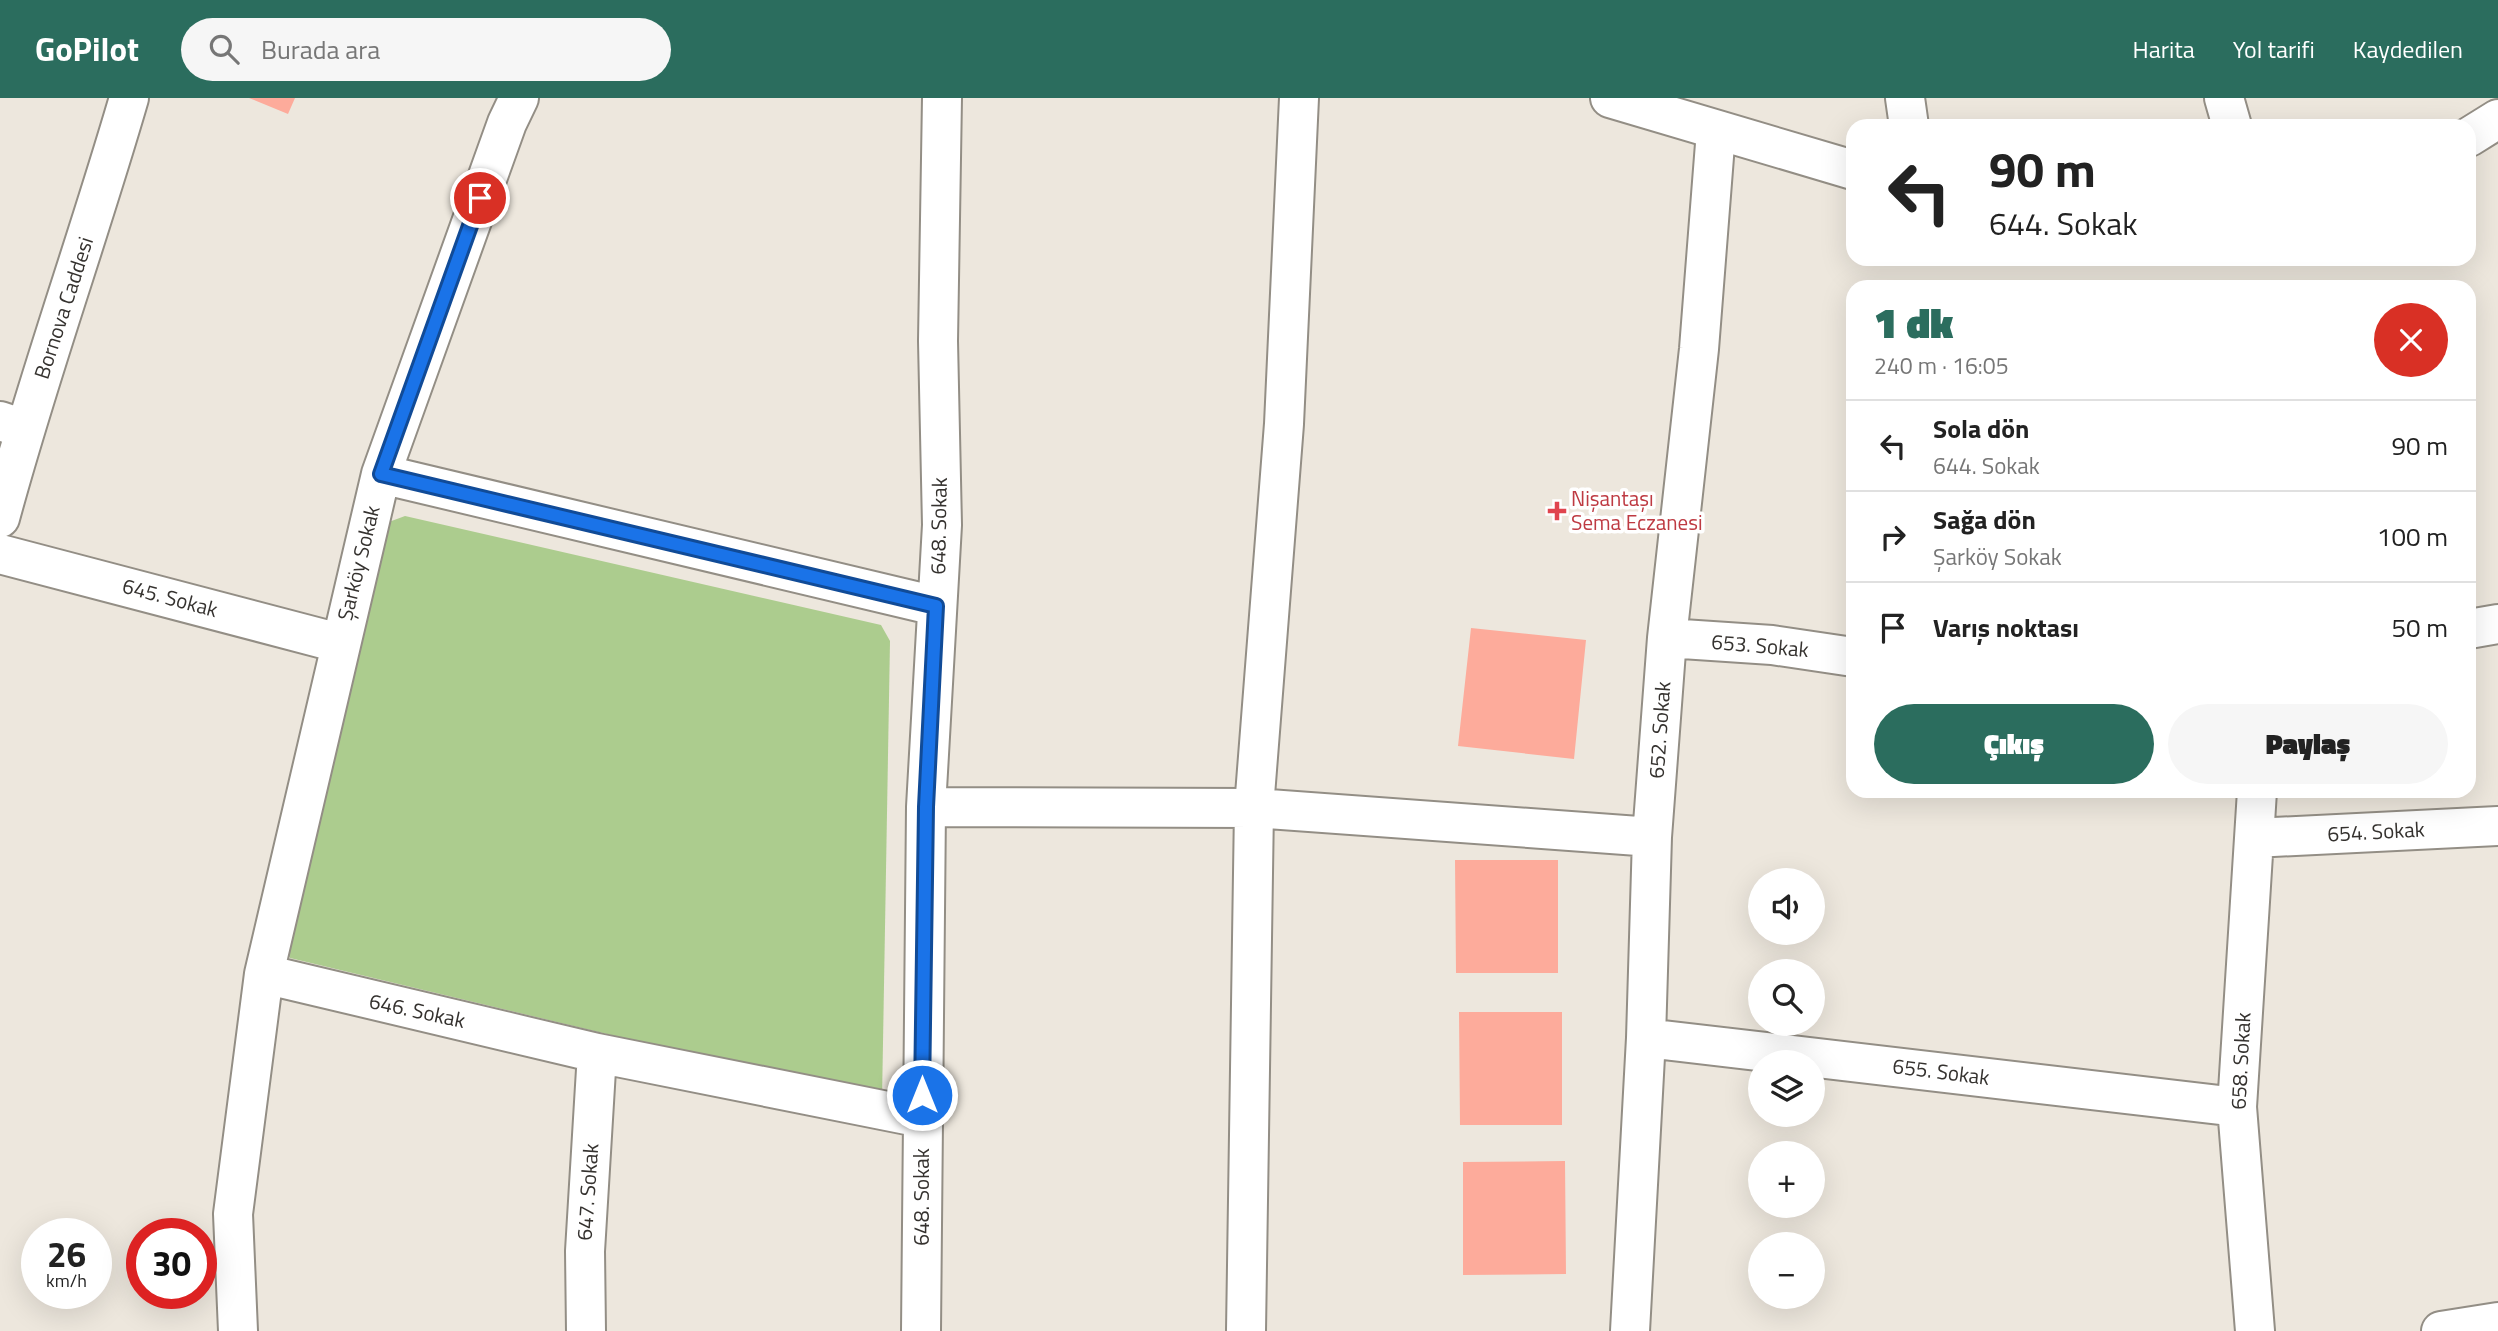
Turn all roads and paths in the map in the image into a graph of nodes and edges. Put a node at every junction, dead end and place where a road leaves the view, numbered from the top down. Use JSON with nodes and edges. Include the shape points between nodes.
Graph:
{"nodes":[{"id":1,"x":129,"y":98,"type":"edge"},
{"id":2,"x":942,"y":98,"type":"edge"},
{"id":3,"x":1299,"y":98,"type":"edge"},
{"id":4,"x":1610,"y":98,"type":"edge"},
{"id":5,"x":1905,"y":98,"type":"edge"},
{"id":6,"x":2224,"y":98,"type":"edge"},
{"id":7,"x":513,"y":111,"type":"edge"},
{"id":8,"x":1908,"y":119,"type":"edge"},
{"id":9,"x":2230,"y":119,"type":"edge"},
{"id":10,"x":2498,"y":119,"type":"edge"},
{"id":11,"x":1716,"y":131,"type":"junction"},
{"id":12,"x":2476,"y":133,"type":"edge"},
{"id":13,"x":1846,"y":168,"type":"edge"},
{"id":14,"x":12,"y":425,"type":"edge"},
{"id":15,"x":381,"y":474,"type":"junction"},
{"id":16,"x":0,"y":518,"type":"edge"},
{"id":17,"x":0,"y":554,"type":"edge"},
{"id":18,"x":936,"y":606,"type":"junction"},
{"id":19,"x":2498,"y":624,"type":"edge"},
{"id":20,"x":2476,"y":628,"type":"edge"},
{"id":21,"x":1667,"y":638,"type":"junction"},
{"id":22,"x":339,"y":643,"type":"junction"},
{"id":23,"x":1846,"y":656,"type":"edge"},
{"id":24,"x":2257,"y":798,"type":"edge"},
{"id":25,"x":926,"y":807,"type":"junction"},
{"id":26,"x":1254,"y":808,"type":"junction"},
{"id":27,"x":2498,"y":826,"type":"edge"},
{"id":28,"x":1652,"y":837,"type":"junction"},
{"id":29,"x":2254,"y":838,"type":"junction"},
{"id":30,"x":264,"y":974,"type":"junction"},
{"id":31,"x":1646,"y":1038,"type":"junction"},
{"id":32,"x":597,"y":1053,"type":"junction"},
{"id":33,"x":2237,"y":1107,"type":"junction"},
{"id":34,"x":922,"y":1118,"type":"junction"},
{"id":35,"x":2498,"y":1322,"type":"edge"},
{"id":36,"x":238,"y":1331,"type":"edge"},
{"id":37,"x":586,"y":1331,"type":"edge"},
{"id":38,"x":921,"y":1331,"type":"edge"},
{"id":39,"x":1247,"y":1331,"type":"edge"},
{"id":40,"x":1630,"y":1331,"type":"edge"},
{"id":41,"x":2255,"y":1331,"type":"edge"},
{"id":42,"x":2441,"y":1331,"type":"edge"}],
"edges":[{"from":1,"to":14,"type":"street","name":"Bornova Caddesi","via":[[91,227]]},
{"from":2,"to":18,"type":"street","name":"648. Sokak","via":[[938,341],[942,525]]},
{"from":3,"to":26,"type":"street","via":[[1284,424]]},
{"from":4,"to":11,"type":"street"},
{"from":5,"to":8,"type":"street"},
{"from":6,"to":9,"type":"street"},
{"from":7,"to":15,"type":"street","name":"Şarköy Sokak"},
{"from":10,"to":12,"type":"street"},
{"from":11,"to":13,"type":"street"},
{"from":11,"to":21,"type":"street","name":"652. Sokak","via":[[1699,349]]},
{"from":14,"to":16,"type":"street","name":"Bornova Caddesi"},
{"from":15,"to":18,"type":"street"},
{"from":15,"to":22,"type":"street","name":"Şarköy Sokak"},
{"from":17,"to":22,"type":"street","name":"645. Sokak"},
{"from":18,"to":25,"type":"street","name":"648. Sokak"},
{"from":19,"to":20,"type":"street"},
{"from":21,"to":23,"type":"street","name":"653. Sokak","via":[[1772,645]]},
{"from":21,"to":28,"type":"street","name":"652. Sokak"},
{"from":22,"to":30,"type":"street","name":"Şarköy Sokak"},
{"from":24,"to":29,"type":"street","name":"658. Sokak"},
{"from":25,"to":26,"type":"street"},
{"from":25,"to":34,"type":"street","name":"648. Sokak"},
{"from":26,"to":28,"type":"street"},
{"from":26,"to":39,"type":"street"},
{"from":27,"to":29,"type":"street","name":"654. Sokak"},
{"from":28,"to":31,"type":"street","name":"652. Sokak"},
{"from":29,"to":33,"type":"street","name":"658. Sokak"},
{"from":30,"to":32,"type":"street","name":"646. Sokak"},
{"from":30,"to":36,"type":"street","via":[[233,1214]]},
{"from":31,"to":33,"type":"street","name":"655. Sokak"},
{"from":31,"to":40,"type":"street","name":"652. Sokak"},
{"from":32,"to":34,"type":"street","name":"646. Sokak"},
{"from":32,"to":37,"type":"street","name":"647. Sokak","via":[[584,1251]]},
{"from":33,"to":41,"type":"street","name":"658. Sokak"},
{"from":34,"to":38,"type":"street","name":"648. Sokak"},
{"from":35,"to":42,"type":"street"}]}
